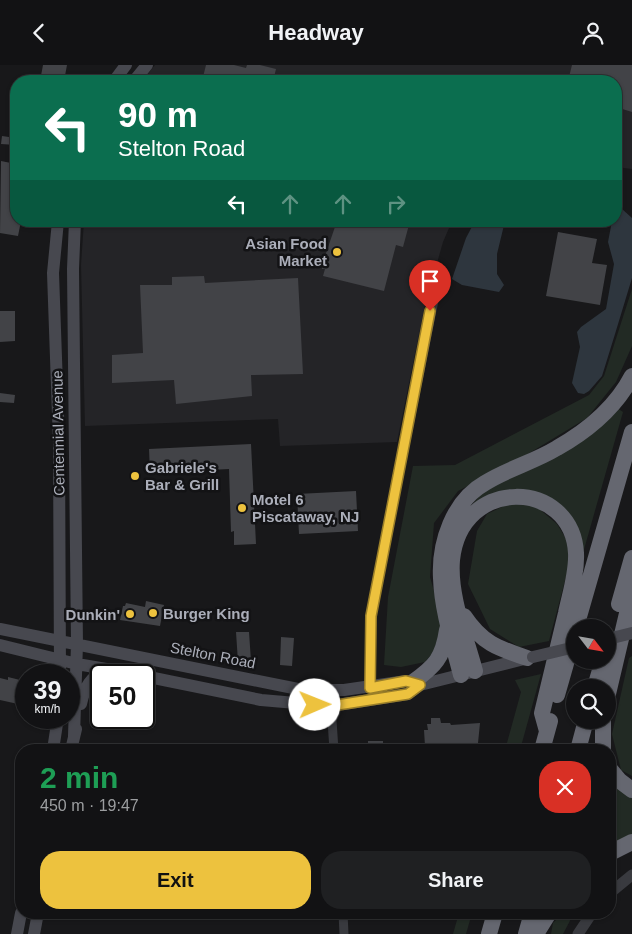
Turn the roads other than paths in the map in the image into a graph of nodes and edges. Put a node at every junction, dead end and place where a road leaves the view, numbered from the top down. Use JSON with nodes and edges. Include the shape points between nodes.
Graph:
{"nodes":[{"id":1,"x":57,"y":227,"type":"edge"},
{"id":2,"x":75,"y":227,"type":"edge"},
{"id":3,"x":440,"y":270,"type":"dead end"},
{"id":4,"x":632,"y":375,"type":"edge"},
{"id":5,"x":632,"y":432,"type":"edge"},
{"id":6,"x":632,"y":558,"type":"edge"},
{"id":7,"x":630,"y":587,"type":"edge"},
{"id":8,"x":457,"y":604,"type":"junction"},
{"id":9,"x":578,"y":619,"type":"edge"},
{"id":10,"x":448,"y":622,"type":"junction"},
{"id":11,"x":616,"y":623,"type":"edge"},
{"id":12,"x":0,"y":629,"type":"edge"},
{"id":13,"x":632,"y":633,"type":"edge"},
{"id":14,"x":616,"y":637,"type":"edge"},
{"id":15,"x":60,"y":641,"type":"junction"},
{"id":16,"x":77,"y":644,"type":"junction"},
{"id":17,"x":0,"y":645,"type":"edge"},
{"id":18,"x":566,"y":649,"type":"edge"},
{"id":19,"x":530,"y":658,"type":"junction"},
{"id":20,"x":60,"y":660,"type":"junction"},
{"id":21,"x":60,"y":664,"type":"edge"},
{"id":22,"x":77,"y":664,"type":"joint"},
{"id":23,"x":566,"y":664,"type":"edge"},
{"id":24,"x":468,"y":673,"type":"junction"},
{"id":25,"x":155,"y":678,"type":"edge"},
{"id":26,"x":611,"y":679,"type":"edge"},
{"id":27,"x":90,"y":681,"type":"edge"},
{"id":28,"x":416,"y":683,"type":"junction"},
{"id":29,"x":370,"y":688,"type":"junction"},
{"id":30,"x":331,"y":706,"type":"junction"},
{"id":31,"x":56,"y":729,"type":"edge"},
{"id":32,"x":74,"y":729,"type":"edge"},
{"id":33,"x":584,"y":729,"type":"edge"},
{"id":34,"x":602,"y":729,"type":"edge"},
{"id":35,"x":547,"y":731,"type":"junction"},
{"id":36,"x":74,"y":736,"type":"junction"},
{"id":37,"x":54,"y":744,"type":"edge"},
{"id":38,"x":72,"y":744,"type":"edge"},
{"id":39,"x":334,"y":744,"type":"edge"},
{"id":40,"x":544,"y":744,"type":"edge"},
{"id":41,"x":580,"y":744,"type":"edge"},
{"id":42,"x":602,"y":744,"type":"edge"},
{"id":43,"x":616,"y":776,"type":"edge"},
{"id":44,"x":632,"y":790,"type":"edge"},
{"id":45,"x":632,"y":842,"type":"edge"},
{"id":46,"x":616,"y":850,"type":"edge"},
{"id":47,"x":632,"y":875,"type":"edge"},
{"id":48,"x":616,"y":888,"type":"edge"},
{"id":49,"x":20,"y":919,"type":"edge"},
{"id":50,"x":37,"y":919,"type":"edge"},
{"id":51,"x":343,"y":919,"type":"edge"},
{"id":52,"x":494,"y":919,"type":"edge"},
{"id":53,"x":530,"y":919,"type":"edge"},
{"id":54,"x":545,"y":919,"type":"edge"},
{"id":55,"x":588,"y":919,"type":"edge"},
{"id":56,"x":17,"y":934,"type":"edge"},
{"id":57,"x":34,"y":934,"type":"edge"},
{"id":58,"x":344,"y":934,"type":"edge"},
{"id":59,"x":489,"y":934,"type":"edge"},
{"id":60,"x":526,"y":934,"type":"edge"},
{"id":61,"x":536,"y":934,"type":"edge"},
{"id":62,"x":578,"y":934,"type":"edge"}],
"edges":[{"from":1,"to":15,"type":"main road","name":"Centennial Avenue","via":[[53,273],[59,443]]},
{"from":2,"to":16,"type":"main road","name":"Centennial Avenue"},
{"from":3,"to":29,"type":"street","via":[[371,616]]},
{"from":4,"to":10,"type":"highway","via":[[609,407],[587,428],[556,449],[484,483],[465,499],[449,526],[442,551],[441,578]]},
{"from":5,"to":9,"type":"highway"},
{"from":6,"to":7,"type":"highway"},
{"from":7,"to":11,"type":"highway"},
{"from":7,"to":26,"type":"highway"},
{"from":8,"to":19,"type":"highway","via":[[484,640],[499,649]]},
{"from":8,"to":24,"type":"highway"},
{"from":8,"to":35,"type":"highway","via":[[452,559],[463,527],[478,509],[500,498],[525,497],[554,510],[567,524],[574,543],[576,567],[542,713]]},
{"from":10,"to":24,"type":"highway"},
{"from":10,"to":28,"type":"highway","via":[[445,646],[439,660]]},
{"from":12,"to":15,"type":"main road","name":"Stelton Road"},
{"from":13,"to":14,"type":"main road","bridge":true},
{"from":15,"to":16,"type":"main road","name":"Stelton Road"},
{"from":15,"to":20,"type":"main road","name":"Centennial Avenue"},
{"from":16,"to":22,"type":"main road","name":"Centennial Avenue"},
{"from":16,"to":29,"type":"main road","name":"Stelton Road","via":[[303,690]]},
{"from":17,"to":20,"type":"main road","name":"Stelton Road"},
{"from":18,"to":19,"type":"main road","name":"Stelton Road","bridge":true},
{"from":19,"to":24,"type":"main road","name":"Stelton Road"},
{"from":20,"to":21,"type":"main road","name":"Centennial Avenue"},
{"from":20,"to":22,"type":"main road","name":"Stelton Road"},
{"from":23,"to":35,"type":"highway"},
{"from":24,"to":28,"type":"main road","name":"Stelton Road"},
{"from":25,"to":30,"type":"main road","name":"Stelton Road","via":[[261,699]]},
{"from":27,"to":36,"type":"main road"},
{"from":28,"to":29,"type":"main road","name":"Stelton Road","via":[[406,681]]},
{"from":28,"to":30,"type":"main road","name":"Stelton Road","via":[[408,694]]},
{"from":30,"to":39,"type":"street"},
{"from":31,"to":37,"type":"main road"},
{"from":32,"to":36,"type":"main road","name":"Centennial Avenue"},
{"from":33,"to":41,"type":"highway"},
{"from":34,"to":42,"type":"highway"},
{"from":35,"to":40,"type":"highway"},
{"from":36,"to":38,"type":"main road"},
{"from":43,"to":44,"type":"highway"},
{"from":45,"to":46,"type":"highway"},
{"from":47,"to":48,"type":"street"},
{"from":49,"to":56,"type":"main road"},
{"from":50,"to":57,"type":"main road"},
{"from":51,"to":58,"type":"street"},
{"from":52,"to":59,"type":"highway"},
{"from":53,"to":60,"type":"highway"},
{"from":54,"to":61,"type":"highway"},
{"from":55,"to":62,"type":"street"}]}
